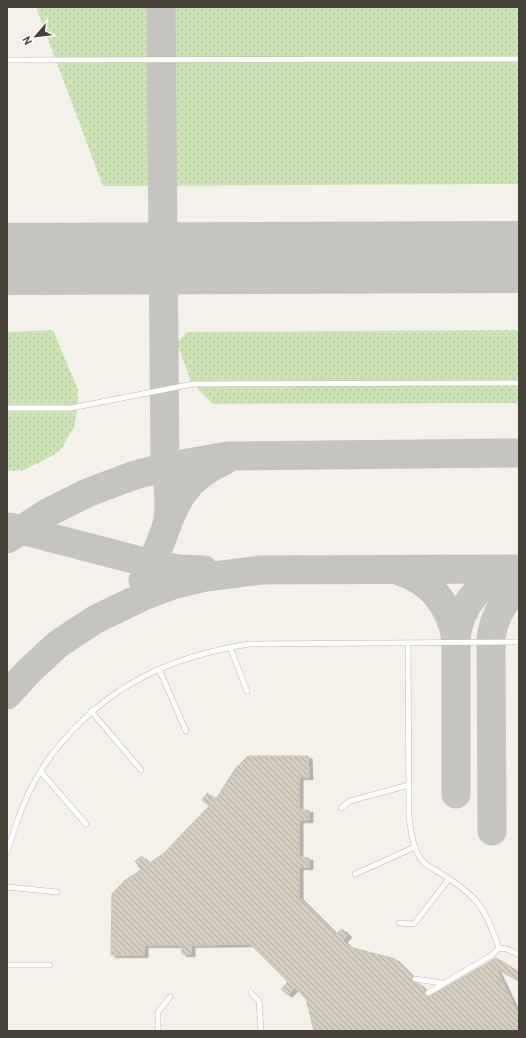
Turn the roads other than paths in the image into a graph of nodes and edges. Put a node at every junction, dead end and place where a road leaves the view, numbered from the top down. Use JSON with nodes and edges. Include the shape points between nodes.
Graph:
{"nodes":[{"id":1,"x":519,"y":59,"type":"edge"},
{"id":2,"x":7,"y":60,"type":"edge"},
{"id":3,"x":519,"y":383,"type":"edge"},
{"id":4,"x":7,"y":408,"type":"edge"},
{"id":5,"x":519,"y":642,"type":"edge"},
{"id":6,"x":408,"y":643,"type":"junction"},
{"id":7,"x":230,"y":647,"type":"junction"},
{"id":8,"x":159,"y":669,"type":"junction"},
{"id":9,"x":247,"y":691,"type":"dead end"},
{"id":10,"x":92,"y":711,"type":"junction"},
{"id":11,"x":186,"y":731,"type":"dead end"},
{"id":12,"x":141,"y":770,"type":"dead end"},
{"id":13,"x":41,"y":772,"type":"junction"},
{"id":14,"x":409,"y":785,"type":"junction"},
{"id":15,"x":341,"y":808,"type":"dead end"},
{"id":16,"x":86,"y":824,"type":"dead end"},
{"id":17,"x":415,"y":847,"type":"junction"},
{"id":18,"x":7,"y":852,"type":"edge"},
{"id":19,"x":355,"y":874,"type":"dead end"},
{"id":20,"x":449,"y":879,"type":"junction"},
{"id":21,"x":7,"y":887,"type":"edge"},
{"id":22,"x":57,"y":892,"type":"dead end"},
{"id":23,"x":399,"y":923,"type":"dead end"},
{"id":24,"x":499,"y":948,"type":"junction"},
{"id":25,"x":519,"y":955,"type":"edge"},
{"id":26,"x":7,"y":965,"type":"edge"},
{"id":27,"x":50,"y":965,"type":"dead end"},
{"id":28,"x":415,"y":979,"type":"dead end"},
{"id":29,"x":442,"y":983,"type":"junction"},
{"id":30,"x":251,"y":993,"type":"dead end"},
{"id":31,"x":428,"y":993,"type":"dead end"},
{"id":32,"x":170,"y":997,"type":"dead end"},
{"id":33,"x":158,"y":1031,"type":"edge"},
{"id":34,"x":261,"y":1031,"type":"edge"}],
"edges":[{"from":1,"to":2,"type":"lane"},
{"from":3,"to":4,"type":"lane","via":[[193,384],[71,408]]},
{"from":5,"to":6,"type":"lane"},
{"from":6,"to":7,"type":"lane","via":[[249,644]]},
{"from":6,"to":14,"type":"lane"},
{"from":7,"to":8,"type":"lane","via":[[195,655]]},
{"from":7,"to":9,"type":"lane"},
{"from":8,"to":10,"type":"lane","via":[[129,684]]},
{"from":8,"to":11,"type":"lane"},
{"from":10,"to":12,"type":"lane"},
{"from":10,"to":13,"type":"lane","via":[[58,745]]},
{"from":13,"to":16,"type":"lane"},
{"from":13,"to":18,"type":"lane","via":[[17,822]]},
{"from":14,"to":15,"type":"lane","via":[[350,801]]},
{"from":14,"to":17,"type":"lane","via":[[409,816]]},
{"from":17,"to":19,"type":"lane"},
{"from":17,"to":20,"type":"lane","via":[[424,863]]},
{"from":20,"to":23,"type":"lane","via":[[414,924]]},
{"from":20,"to":24,"type":"lane","via":[[469,894],[482,910]]},
{"from":21,"to":22,"type":"lane"},
{"from":24,"to":25,"type":"lane"},
{"from":24,"to":29,"type":"lane","via":[[492,955]]},
{"from":26,"to":27,"type":"lane"},
{"from":28,"to":29,"type":"lane"},
{"from":29,"to":31,"type":"lane"},
{"from":30,"to":34,"type":"lane","via":[[259,1001]]},
{"from":32,"to":33,"type":"lane","via":[[158,1012]]}]}
